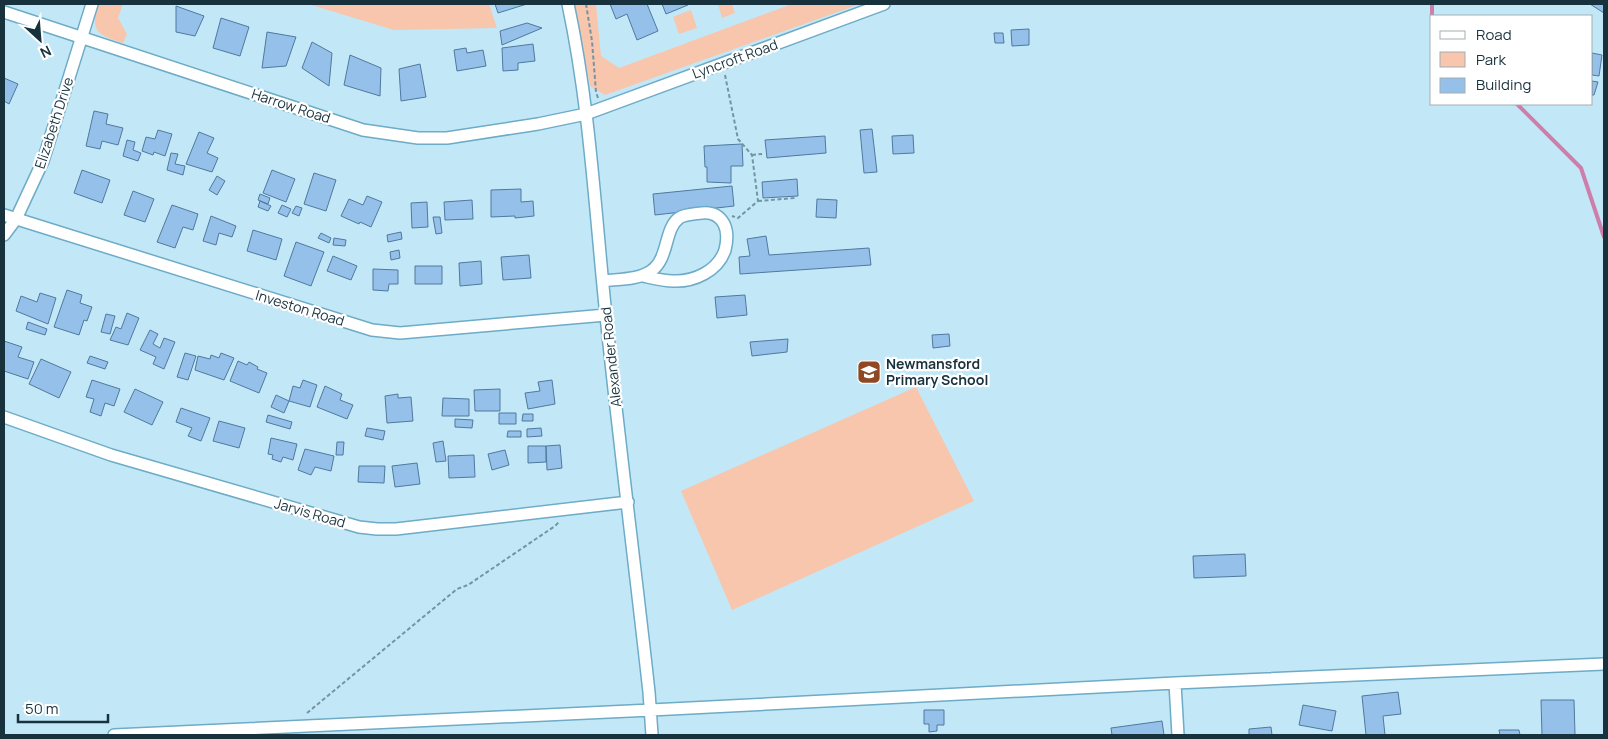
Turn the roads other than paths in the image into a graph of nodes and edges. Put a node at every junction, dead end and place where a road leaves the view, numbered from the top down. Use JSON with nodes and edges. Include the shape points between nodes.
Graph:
{"nodes":[{"id":1,"x":92,"y":4,"type":"edge"},
{"id":2,"x":568,"y":4,"type":"edge"},
{"id":3,"x":884,"y":4,"type":"edge"},
{"id":4,"x":4,"y":12,"type":"edge"},
{"id":5,"x":81,"y":38,"type":"junction"},
{"id":6,"x":586,"y":114,"type":"junction"},
{"id":7,"x":4,"y":215,"type":"edge"},
{"id":8,"x":16,"y":219,"type":"junction"},
{"id":9,"x":4,"y":235,"type":"edge"},
{"id":10,"x":643,"y":276,"type":"junction"},
{"id":11,"x":603,"y":282,"type":"junction"},
{"id":12,"x":606,"y":315,"type":"junction"},
{"id":13,"x":4,"y":417,"type":"edge"},
{"id":14,"x":628,"y":502,"type":"junction"},
{"id":15,"x":1604,"y":664,"type":"edge"},
{"id":16,"x":1175,"y":683,"type":"junction"},
{"id":17,"x":651,"y":710,"type":"junction"},
{"id":18,"x":114,"y":735,"type":"edge"},
{"id":19,"x":122,"y":735,"type":"edge"},
{"id":20,"x":652,"y":735,"type":"edge"},
{"id":21,"x":1178,"y":735,"type":"edge"}],
"edges":[{"from":1,"to":5,"type":"street","name":"Elizabeth Drive"},
{"from":2,"to":6,"type":"street","name":"Alexander Road"},
{"from":3,"to":6,"type":"street","name":"Lyncroft Road"},
{"from":4,"to":5,"type":"street","name":"Harrow Road"},
{"from":5,"to":6,"type":"street","name":"Harrow Road","via":[[363,130],[393,135],[447,138]]},
{"from":5,"to":8,"type":"street","name":"Elizabeth Drive","via":[[43,162]]},
{"from":6,"to":11,"type":"street","name":"Alexander Road"},
{"from":7,"to":8,"type":"street","name":"Investon Road"},
{"from":8,"to":9,"type":"street","name":"Elizabeth Drive"},
{"from":8,"to":12,"type":"street","name":"Investon Road","via":[[372,330],[400,333]]},
{"from":10,"to":10,"type":"street","via":[[653,270],[662,258],[679,218],[710,212],[724,224],[728,240],[715,267],[694,277],[673,281]]},
{"from":10,"to":11,"type":"street"},
{"from":11,"to":12,"type":"street","name":"Alexander Road"},
{"from":12,"to":14,"type":"street","name":"Alexander Road"},
{"from":13,"to":14,"type":"street","name":"Jarvis Road","via":[[111,455],[377,530]]},
{"from":14,"to":17,"type":"street","name":"Alexander Road"},
{"from":15,"to":16,"type":"street"},
{"from":16,"to":17,"type":"street"},
{"from":16,"to":21,"type":"street"},
{"from":17,"to":19,"type":"street"},
{"from":17,"to":20,"type":"street","name":"Alexander Road"},
{"from":18,"to":19,"type":"street"}]}
